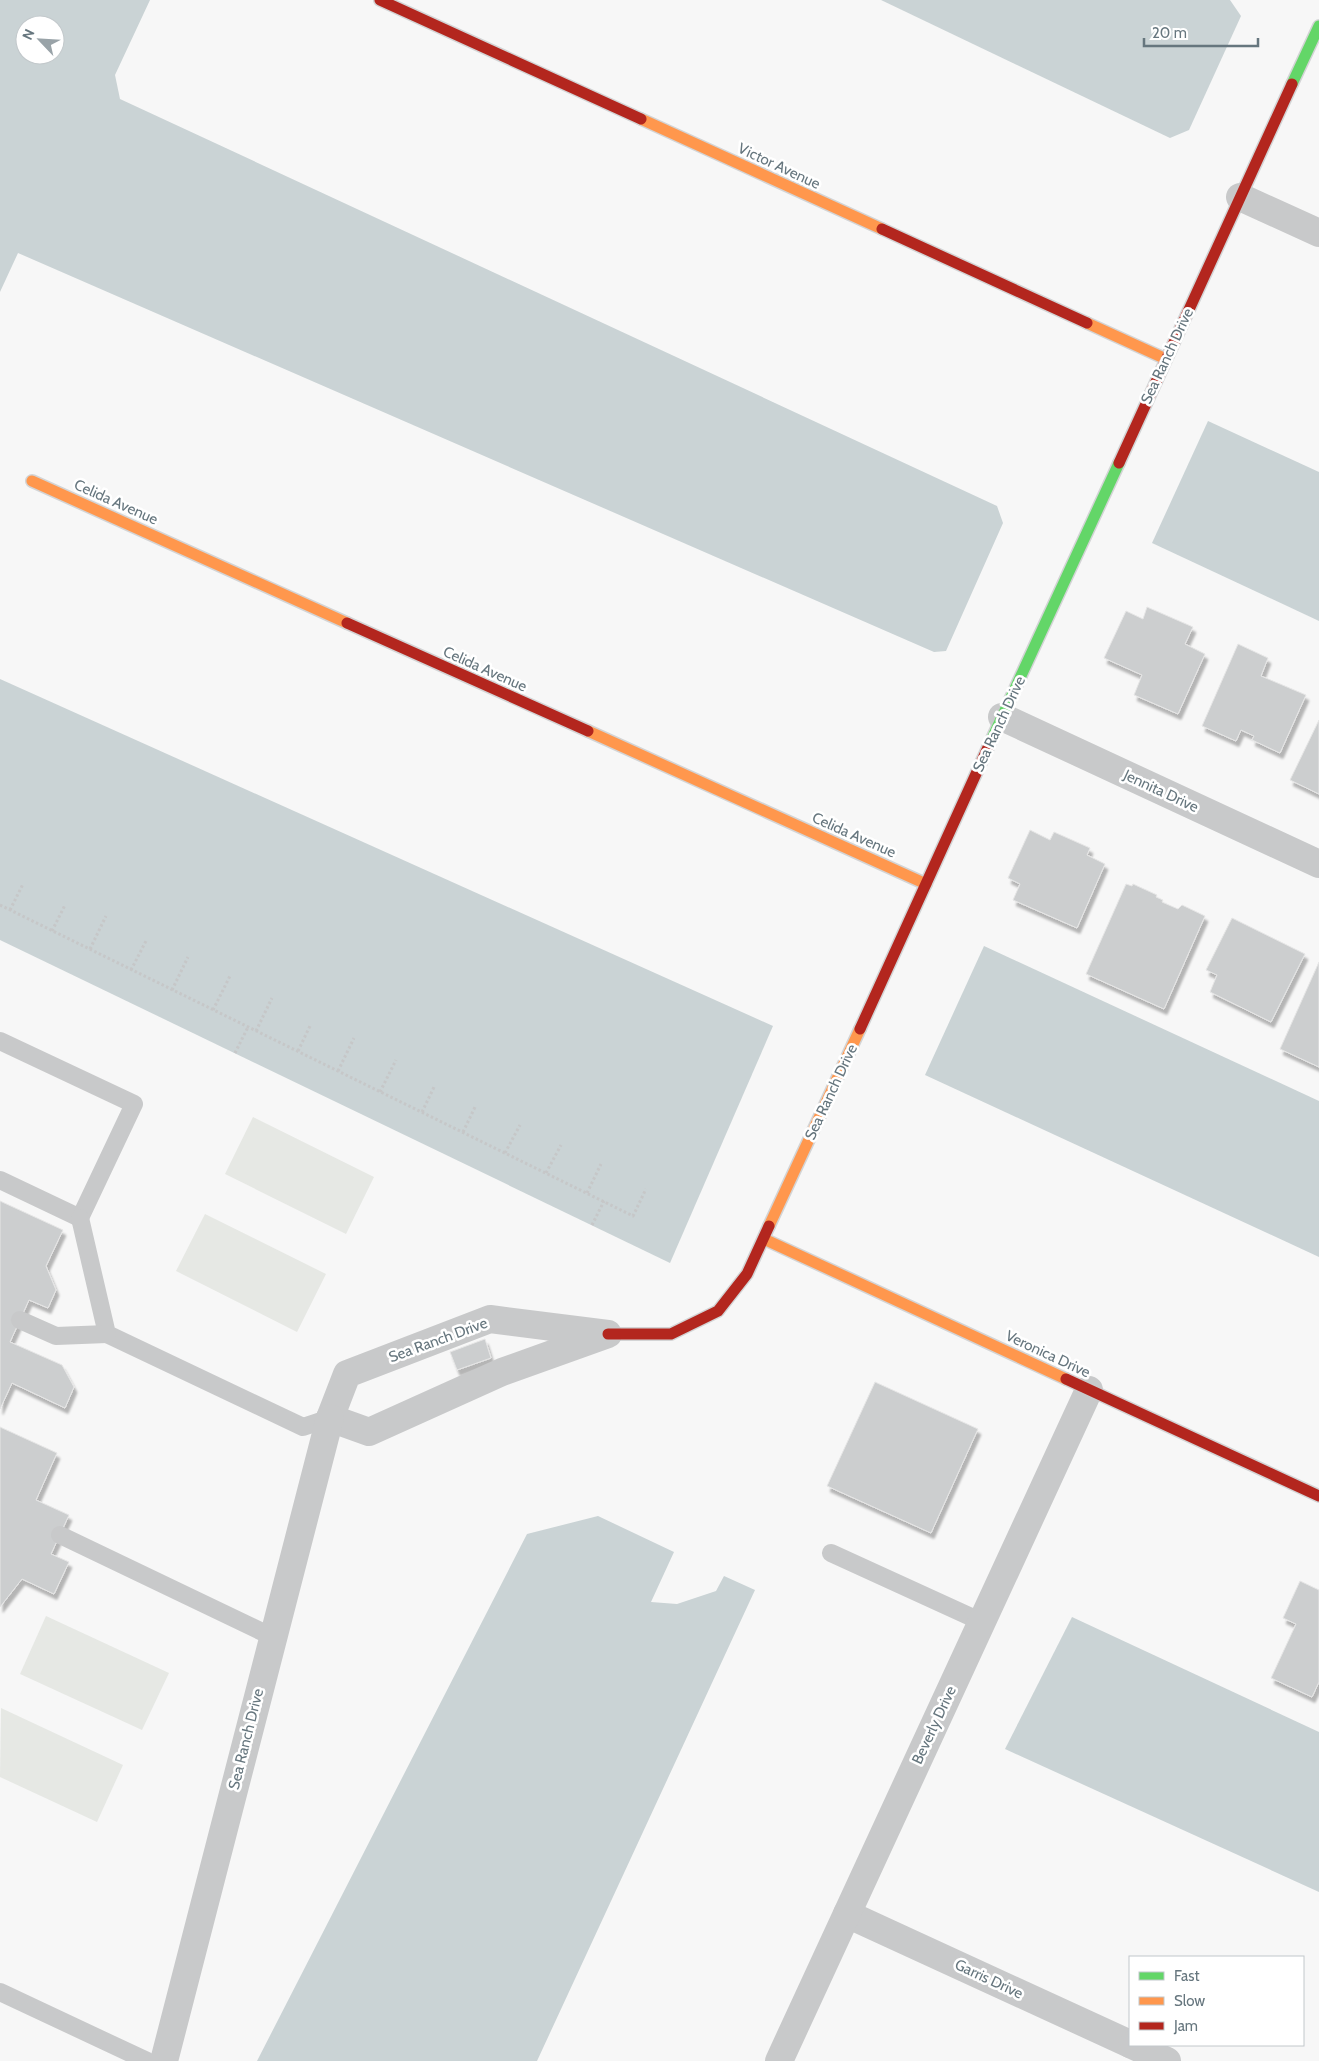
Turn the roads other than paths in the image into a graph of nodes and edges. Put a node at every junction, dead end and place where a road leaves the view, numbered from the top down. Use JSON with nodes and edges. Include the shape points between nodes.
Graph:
{"nodes":[{"id":1,"x":380,"y":0,"type":"edge"},
{"id":2,"x":1319,"y":26,"type":"edge"},
{"id":3,"x":1240,"y":197,"type":"junction"},
{"id":4,"x":1319,"y":233,"type":"edge"},
{"id":5,"x":1166,"y":359,"type":"junction"},
{"id":6,"x":32,"y":481,"type":"dead end"},
{"id":7,"x":1002,"y":717,"type":"junction"},
{"id":8,"x":1319,"y":864,"type":"edge"},
{"id":9,"x":926,"y":884,"type":"junction"},
{"id":10,"x":0,"y":1042,"type":"edge"},
{"id":11,"x":0,"y":1180,"type":"edge"},
{"id":12,"x":80,"y":1218,"type":"junction"},
{"id":13,"x":764,"y":1239,"type":"junction"},
{"id":14,"x":20,"y":1320,"type":"dead end"},
{"id":15,"x":107,"y":1334,"type":"junction"},
{"id":16,"x":608,"y":1334,"type":"junction"},
{"id":17,"x":1089,"y":1390,"type":"junction"},
{"id":18,"x":330,"y":1418,"type":"junction"},
{"id":19,"x":1319,"y":1496,"type":"edge"},
{"id":20,"x":60,"y":1535,"type":"dead end"},
{"id":21,"x":831,"y":1553,"type":"dead end"},
{"id":22,"x":982,"y":1622,"type":"junction"},
{"id":23,"x":273,"y":1636,"type":"junction"},
{"id":24,"x":847,"y":1914,"type":"junction"},
{"id":25,"x":0,"y":1992,"type":"edge"},
{"id":26,"x":1129,"y":2043,"type":"edge"},
{"id":27,"x":1135,"y":2046,"type":"edge"},
{"id":28,"x":146,"y":2061,"type":"edge"},
{"id":29,"x":164,"y":2061,"type":"edge"},
{"id":30,"x":779,"y":2061,"type":"edge"},
{"id":31,"x":1167,"y":2061,"type":"edge"}],
"edges":[{"from":1,"to":5,"type":"street","name":"Victor Avenue"},
{"from":2,"to":3,"type":"street","name":"Sea Ranch Drive"},
{"from":3,"to":4,"type":"street"},
{"from":3,"to":5,"type":"street","name":"Sea Ranch Drive"},
{"from":5,"to":7,"type":"street","name":"Sea Ranch Drive"},
{"from":6,"to":9,"type":"street","name":"Celida Avenue"},
{"from":7,"to":8,"type":"street","name":"Jennita Drive"},
{"from":7,"to":9,"type":"street","name":"Sea Ranch Drive"},
{"from":9,"to":13,"type":"street","name":"Sea Ranch Drive"},
{"from":10,"to":12,"type":"lane","via":[[134,1104]]},
{"from":11,"to":12,"type":"lane"},
{"from":12,"to":15,"type":"lane"},
{"from":13,"to":16,"type":"street","name":"Sea Ranch Drive","via":[[748,1274],[718,1311],[671,1334]]},
{"from":13,"to":17,"type":"street","name":"Veronica Drive"},
{"from":14,"to":15,"type":"lane","via":[[56,1336]]},
{"from":15,"to":18,"type":"lane","via":[[303,1426]]},
{"from":16,"to":18,"type":"street","name":"Sea Ranch Drive","via":[[502,1372],[369,1432]]},
{"from":16,"to":18,"type":"street","name":"Sea Ranch Drive","via":[[490,1319],[346,1374]]},
{"from":17,"to":19,"type":"street","name":"Veronica Drive"},
{"from":17,"to":22,"type":"street","name":"Beverly Drive"},
{"from":18,"to":23,"type":"street","name":"Sea Ranch Drive"},
{"from":20,"to":23,"type":"lane"},
{"from":21,"to":22,"type":"lane"},
{"from":22,"to":24,"type":"street","name":"Beverly Drive"},
{"from":23,"to":29,"type":"street","name":"Sea Ranch Drive"},
{"from":24,"to":26,"type":"street","name":"Garris Drive"},
{"from":24,"to":30,"type":"street","name":"Beverly Drive"},
{"from":25,"to":28,"type":"lane"},
{"from":27,"to":31,"type":"street","name":"Garris Drive"}]}
